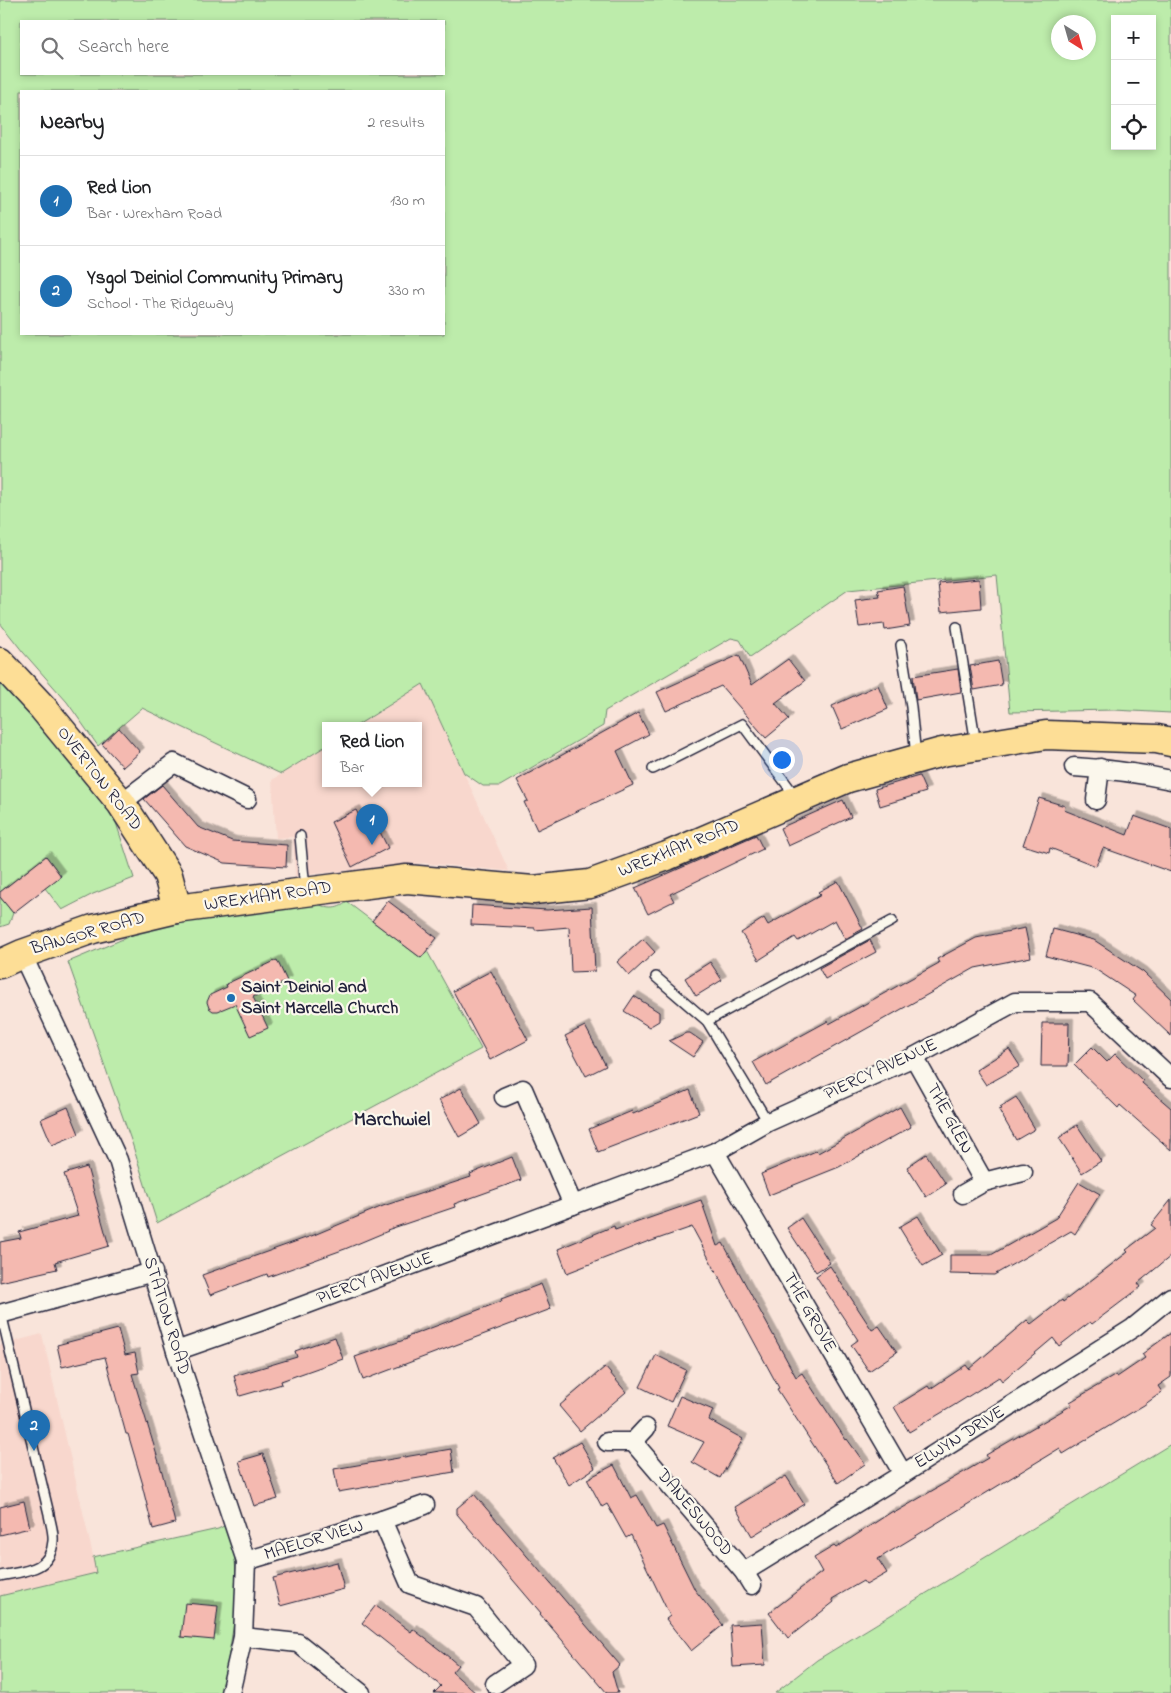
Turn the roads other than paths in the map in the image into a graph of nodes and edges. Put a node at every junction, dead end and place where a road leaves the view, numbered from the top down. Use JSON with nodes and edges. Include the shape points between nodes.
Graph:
{"nodes":[{"id":1,"x":957,"y":627,"type":"dead end"},
{"id":2,"x":901,"y":645,"type":"dead end"},
{"id":3,"x":0,"y":662,"type":"edge"},
{"id":4,"x":1171,"y":742,"type":"edge"},
{"id":5,"x":976,"y":746,"type":"junction"},
{"id":6,"x":916,"y":759,"type":"junction"},
{"id":7,"x":1074,"y":767,"type":"dead end"},
{"id":8,"x":1100,"y":768,"type":"junction"},
{"id":9,"x":653,"y":769,"type":"dead end"},
{"id":10,"x":1171,"y":780,"type":"edge"},
{"id":11,"x":247,"y":799,"type":"dead end"},
{"id":12,"x":798,"y":800,"type":"junction"},
{"id":13,"x":1096,"y":800,"type":"dead end"},
{"id":14,"x":121,"y":803,"type":"junction"},
{"id":15,"x":300,"y":836,"type":"dead end"},
{"id":16,"x":305,"y":892,"type":"junction"},
{"id":17,"x":177,"y":909,"type":"junction"},
{"id":18,"x":892,"y":921,"type":"dead end"},
{"id":19,"x":11,"y":959,"type":"edge"},
{"id":20,"x":656,"y":977,"type":"dead end"},
{"id":21,"x":707,"y":1021,"type":"junction"},
{"id":22,"x":914,"y":1057,"type":"junction"},
{"id":23,"x":1171,"y":1078,"type":"edge"},
{"id":24,"x":504,"y":1097,"type":"dead end"},
{"id":25,"x":768,"y":1122,"type":"junction"},
{"id":26,"x":715,"y":1152,"type":"junction"},
{"id":27,"x":1023,"y":1172,"type":"dead end"},
{"id":28,"x":984,"y":1182,"type":"junction"},
{"id":29,"x":964,"y":1194,"type":"dead end"},
{"id":30,"x":573,"y":1205,"type":"junction"},
{"id":31,"x":153,"y":1272,"type":"junction"},
{"id":32,"x":1171,"y":1297,"type":"edge"},
{"id":33,"x":0,"y":1314,"type":"edge"},
{"id":34,"x":176,"y":1350,"type":"junction"},
{"id":35,"x":646,"y":1428,"type":"dead end"},
{"id":36,"x":607,"y":1442,"type":"dead end"},
{"id":37,"x":633,"y":1442,"type":"junction"},
{"id":38,"x":903,"y":1474,"type":"junction"},
{"id":39,"x":425,"y":1505,"type":"dead end"},
{"id":40,"x":382,"y":1520,"type":"junction"},
{"id":41,"x":246,"y":1561,"type":"junction"},
{"id":42,"x":0,"y":1576,"type":"edge"},
{"id":43,"x":748,"y":1578,"type":"joint"},
{"id":44,"x":243,"y":1637,"type":"junction"},
{"id":45,"x":495,"y":1684,"type":"dead end"},
{"id":46,"x":230,"y":1693,"type":"edge"},
{"id":47,"x":361,"y":1693,"type":"edge"}],
"edges":[{"from":1,"to":5,"type":"lane"},
{"from":2,"to":6,"type":"lane"},
{"from":3,"to":14,"type":"main road","name":"OVERTON ROAD","via":[[43,708]]},
{"from":4,"to":5,"type":"main road","name":"WREXHAM ROAD","via":[[1046,735]]},
{"from":5,"to":6,"type":"main road","name":"WREXHAM ROAD"},
{"from":6,"to":12,"type":"main road","name":"WREXHAM ROAD","via":[[848,778]]},
{"from":7,"to":8,"type":"street"},
{"from":8,"to":10,"type":"street"},
{"from":8,"to":13,"type":"street"},
{"from":9,"to":12,"type":"lane","via":[[742,724]]},
{"from":11,"to":14,"type":"street","via":[[175,756]]},
{"from":12,"to":16,"type":"main road","name":"WREXHAM ROAD","via":[[667,856],[590,884],[533,890],[407,880]]},
{"from":14,"to":17,"type":"main road","name":"OVERTON ROAD","via":[[168,875]]},
{"from":15,"to":16,"type":"lane"},
{"from":16,"to":17,"type":"main road","name":"WREXHAM ROAD"},
{"from":17,"to":19,"type":"main road","name":"BANGOR ROAD","via":[[93,929]]},
{"from":18,"to":21,"type":"lane"},
{"from":19,"to":31,"type":"street","name":"STATION ROAD","via":[[118,1160]]},
{"from":20,"to":21,"type":"lane"},
{"from":21,"to":25,"type":"lane"},
{"from":22,"to":23,"type":"street","name":"PIERCY AVENUE","via":[[1015,1002],[1090,1002]]},
{"from":22,"to":25,"type":"street","name":"PIERCY AVENUE"},
{"from":22,"to":28,"type":"street","name":"THE GLEN"},
{"from":24,"to":30,"type":"street","via":[[523,1089]]},
{"from":25,"to":26,"type":"street","name":"PIERCY AVENUE"},
{"from":26,"to":30,"type":"street","name":"PIERCY AVENUE"},
{"from":26,"to":38,"type":"street","name":"THE GROVE"},
{"from":27,"to":28,"type":"street"},
{"from":28,"to":29,"type":"street"},
{"from":30,"to":34,"type":"street","name":"PIERCY AVENUE"},
{"from":31,"to":33,"type":"street"},
{"from":31,"to":34,"type":"street","name":"STATION ROAD"},
{"from":32,"to":38,"type":"street","name":"ELWYN DRIVE","via":[[1133,1328]]},
{"from":33,"to":42,"type":"lane","via":[[53,1540],[46,1561],[32,1570]]},
{"from":34,"to":41,"type":"street","name":"STATION ROAD"},
{"from":35,"to":37,"type":"street"},
{"from":36,"to":37,"type":"street"},
{"from":37,"to":43,"type":"street","name":"DANESWOOD"},
{"from":38,"to":43,"type":"street","name":"ELWYN DRIVE"},
{"from":39,"to":40,"type":"street","name":"MAELOR VIEW"},
{"from":40,"to":41,"type":"street","name":"MAELOR VIEW"},
{"from":40,"to":45,"type":"street","name":"MAELOR VIEW","via":[[410,1584],[476,1607],[523,1665]]},
{"from":41,"to":44,"type":"street","name":"STATION ROAD"},
{"from":44,"to":46,"type":"street","name":"STATION ROAD"},
{"from":44,"to":47,"type":"street","via":[[298,1643]]}]}
